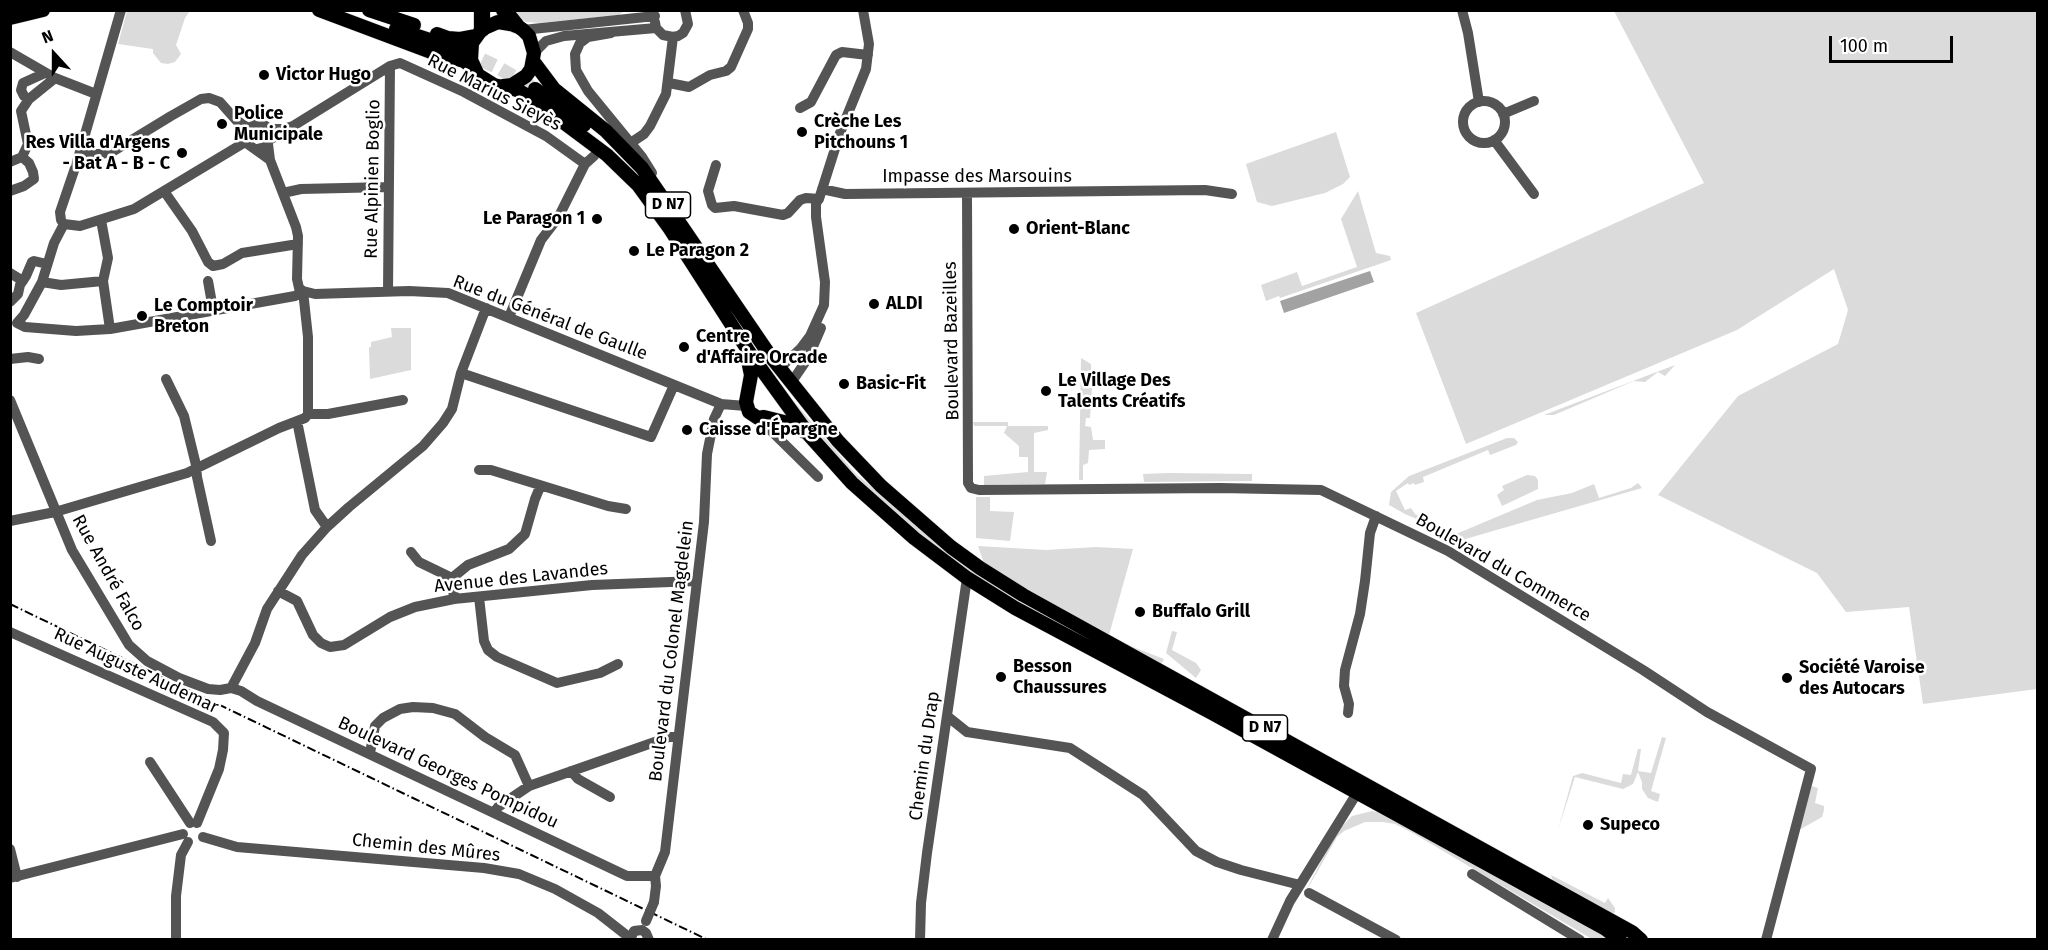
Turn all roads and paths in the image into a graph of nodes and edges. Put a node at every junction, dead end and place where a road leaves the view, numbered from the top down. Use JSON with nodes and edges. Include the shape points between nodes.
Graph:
{"nodes":[{"id":1,"x":43,"y":10,"type":"edge"},
{"id":2,"x":121,"y":10,"type":"edge"},
{"id":3,"x":319,"y":10,"type":"edge"},
{"id":4,"x":342,"y":10,"type":"edge"},
{"id":5,"x":369,"y":10,"type":"edge"},
{"id":6,"x":482,"y":10,"type":"edge"},
{"id":7,"x":504,"y":10,"type":"edge"},
{"id":8,"x":743,"y":10,"type":"edge"},
{"id":9,"x":863,"y":10,"type":"edge"},
{"id":10,"x":1462,"y":10,"type":"edge"},
{"id":11,"x":656,"y":13,"type":"edge"},
{"id":12,"x":690,"y":13,"type":"edge"},
{"id":13,"x":10,"y":18,"type":"edge"},
{"id":14,"x":520,"y":27,"type":"junction"},
{"id":15,"x":656,"y":28,"type":"junction"},
{"id":16,"x":479,"y":32,"type":"junction"},
{"id":17,"x":611,"y":33,"type":"junction"},
{"id":18,"x":673,"y":37,"type":"junction"},
{"id":19,"x":463,"y":51,"type":"tunnel mouth"},
{"id":20,"x":10,"y":52,"type":"edge"},
{"id":21,"x":868,"y":54,"type":"junction"},
{"id":22,"x":534,"y":57,"type":"junction"},
{"id":23,"x":390,"y":66,"type":"junction"},
{"id":24,"x":473,"y":68,"type":"junction"},
{"id":25,"x":50,"y":76,"type":"junction"},
{"id":26,"x":22,"y":83,"type":"junction"},
{"id":27,"x":669,"y":83,"type":"junction"},
{"id":28,"x":10,"y":86,"type":"edge"},
{"id":29,"x":503,"y":86,"type":"junction"},
{"id":30,"x":535,"y":89,"type":"tunnel mouth"},
{"id":31,"x":96,"y":94,"type":"junction"},
{"id":32,"x":28,"y":99,"type":"junction"},
{"id":33,"x":1534,"y":101,"type":"dead end"},
{"id":34,"x":1479,"y":102,"type":"junction"},
{"id":35,"x":800,"y":108,"type":"dead end"},
{"id":36,"x":1503,"y":114,"type":"junction"},
{"id":37,"x":248,"y":128,"type":"junction"},
{"id":38,"x":269,"y":137,"type":"junction"},
{"id":39,"x":635,"y":140,"type":"dead end"},
{"id":40,"x":1494,"y":140,"type":"junction"},
{"id":41,"x":247,"y":141,"type":"junction"},
{"id":42,"x":257,"y":149,"type":"junction"},
{"id":43,"x":82,"y":152,"type":"junction"},
{"id":44,"x":594,"y":156,"type":"dead end"},
{"id":45,"x":21,"y":157,"type":"junction"},
{"id":46,"x":270,"y":160,"type":"junction"},
{"id":47,"x":10,"y":162,"type":"edge"},
{"id":48,"x":585,"y":164,"type":"junction"},
{"id":49,"x":716,"y":165,"type":"dead end"},
{"id":50,"x":388,"y":187,"type":"junction"},
{"id":51,"x":10,"y":191,"type":"edge"},
{"id":52,"x":164,"y":191,"type":"junction"},
{"id":53,"x":283,"y":193,"type":"junction"},
{"id":54,"x":967,"y":193,"type":"junction"},
{"id":55,"x":820,"y":194,"type":"junction"},
{"id":56,"x":1232,"y":194,"type":"dead end"},
{"id":57,"x":1534,"y":194,"type":"dead end"},
{"id":58,"x":661,"y":195,"type":"junction"},
{"id":59,"x":100,"y":220,"type":"junction"},
{"id":60,"x":64,"y":224,"type":"junction"},
{"id":61,"x":298,"y":244,"type":"junction"},
{"id":62,"x":47,"y":264,"type":"junction"},
{"id":63,"x":10,"y":273,"type":"edge"},
{"id":64,"x":23,"y":280,"type":"junction"},
{"id":65,"x":103,"y":281,"type":"junction"},
{"id":66,"x":208,"y":281,"type":"dead end"},
{"id":67,"x":42,"y":282,"type":"junction"},
{"id":68,"x":303,"y":291,"type":"junction"},
{"id":69,"x":388,"y":292,"type":"junction"},
{"id":70,"x":10,"y":302,"type":"edge"},
{"id":71,"x":486,"y":308,"type":"junction"},
{"id":72,"x":213,"y":309,"type":"junction"},
{"id":73,"x":509,"y":317,"type":"junction"},
{"id":74,"x":14,"y":324,"type":"edge"},
{"id":75,"x":110,"y":329,"type":"junction"},
{"id":76,"x":744,"y":345,"type":"junction"},
{"id":77,"x":10,"y":359,"type":"edge"},
{"id":78,"x":39,"y":359,"type":"dead end"},
{"id":79,"x":779,"y":369,"type":"junction"},
{"id":80,"x":462,"y":374,"type":"junction"},
{"id":81,"x":166,"y":379,"type":"dead end"},
{"id":82,"x":768,"y":379,"type":"junction"},
{"id":83,"x":791,"y":383,"type":"junction"},
{"id":84,"x":674,"y":385,"type":"junction"},
{"id":85,"x":781,"y":397,"type":"junction"},
{"id":86,"x":10,"y":400,"type":"edge"},
{"id":87,"x":403,"y":400,"type":"dead end"},
{"id":88,"x":746,"y":402,"type":"junction"},
{"id":89,"x":721,"y":404,"type":"junction"},
{"id":90,"x":308,"y":414,"type":"junction"},
{"id":91,"x":761,"y":417,"type":"junction"},
{"id":92,"x":297,"y":421,"type":"junction"},
{"id":93,"x":22,"y":429,"type":"junction"},
{"id":94,"x":10,"y":433,"type":"edge"},
{"id":95,"x":810,"y":435,"type":"junction"},
{"id":96,"x":196,"y":470,"type":"junction"},
{"id":97,"x":479,"y":470,"type":"dead end"},
{"id":98,"x":818,"y":477,"type":"dead end"},
{"id":99,"x":540,"y":487,"type":"junction"},
{"id":100,"x":971,"y":488,"type":"joint"},
{"id":101,"x":626,"y":509,"type":"dead end"},
{"id":102,"x":55,"y":512,"type":"junction"},
{"id":103,"x":1376,"y":516,"type":"junction"},
{"id":104,"x":10,"y":521,"type":"edge"},
{"id":105,"x":327,"y":527,"type":"junction"},
{"id":106,"x":211,"y":541,"type":"dead end"},
{"id":107,"x":411,"y":552,"type":"dead end"},
{"id":108,"x":452,"y":578,"type":"junction"},
{"id":109,"x":967,"y":578,"type":"junction"},
{"id":110,"x":697,"y":581,"type":"junction"},
{"id":111,"x":278,"y":591,"type":"junction"},
{"id":112,"x":479,"y":597,"type":"junction"},
{"id":113,"x":454,"y":600,"type":"junction"},
{"id":114,"x":13,"y":633,"type":"edge"},
{"id":115,"x":618,"y":664,"type":"dead end"},
{"id":116,"x":231,"y":688,"type":"junction"},
{"id":117,"x":1348,"y":713,"type":"dead end"},
{"id":118,"x":947,"y":716,"type":"junction"},
{"id":119,"x":678,"y":736,"type":"junction"},
{"id":120,"x":370,"y":753,"type":"junction"},
{"id":121,"x":150,"y":762,"type":"dead end"},
{"id":122,"x":571,"y":771,"type":"junction"},
{"id":123,"x":529,"y":786,"type":"junction"},
{"id":124,"x":1357,"y":793,"type":"junction"},
{"id":125,"x":610,"y":797,"type":"dead end"},
{"id":126,"x":494,"y":813,"type":"junction"},
{"id":127,"x":193,"y":823,"type":"junction"},
{"id":128,"x":202,"y":837,"type":"junction"},
{"id":129,"x":186,"y":838,"type":"junction"},
{"id":130,"x":10,"y":849,"type":"edge"},
{"id":131,"x":1472,"y":874,"type":"dead end"},
{"id":132,"x":655,"y":876,"type":"junction"},
{"id":133,"x":14,"y":878,"type":"edge"},
{"id":134,"x":1305,"y":889,"type":"junction"},
{"id":135,"x":646,"y":930,"type":"edge"},
{"id":136,"x":176,"y":939,"type":"edge"},
{"id":137,"x":630,"y":939,"type":"edge"},
{"id":138,"x":920,"y":939,"type":"edge"},
{"id":139,"x":1272,"y":939,"type":"edge"},
{"id":140,"x":1396,"y":939,"type":"edge"},
{"id":141,"x":1580,"y":939,"type":"edge"},
{"id":142,"x":1620,"y":939,"type":"edge"},
{"id":143,"x":1641,"y":939,"type":"edge"},
{"id":144,"x":1766,"y":939,"type":"edge"}],
"edges":[{"from":1,"to":13,"type":"main road"},
{"from":2,"to":31,"type":"street"},
{"from":3,"to":24,"type":"main road","via":[[464,61]]},
{"from":4,"to":19,"type":"main road"},
{"from":5,"to":16,"type":"main road","via":[[448,38],[460,39]]},
{"from":6,"to":16,"type":"highway"},
{"from":7,"to":14,"type":"highway"},
{"from":8,"to":27,"type":"street","via":[[748,29],[731,67],[689,87]]},
{"from":9,"to":21,"type":"street"},
{"from":10,"to":34,"type":"street"},
{"from":11,"to":14,"type":"street"},
{"from":11,"to":15,"type":"street"},
{"from":12,"to":18,"type":"street","via":[[686,29]]},
{"from":14,"to":16,"type":"main road","via":[[498,22]]},
{"from":14,"to":22,"type":"main road","via":[[529,36]]},
{"from":15,"to":17,"type":"street"},
{"from":15,"to":18,"type":"street"},
{"from":16,"to":24,"type":"main road","via":[[470,51]]},
{"from":17,"to":22,"type":"street","via":[[552,39],[541,45]]},
{"from":17,"to":58,"type":"street","via":[[584,39],[575,54],[576,70],[588,91],[642,157]]},
{"from":18,"to":27,"type":"street"},
{"from":20,"to":25,"type":"street"},
{"from":21,"to":35,"type":"street","via":[[836,55],[811,102]]},
{"from":21,"to":55,"type":"street"},
{"from":22,"to":29,"type":"main road","via":[[531,69],[519,81]]},
{"from":22,"to":58,"type":"main road","number":"D N7","via":[[547,81],[628,152]]},
{"from":23,"to":38,"type":"street"},
{"from":23,"to":48,"type":"street","name":"Rue Marius Sieyès","via":[[400,63],[464,92],[546,136]]},
{"from":23,"to":50,"type":"street","name":"Rue Alpinien Boglio"},
{"from":24,"to":29,"type":"main road","via":[[486,81]]},
{"from":25,"to":26,"type":"street"},
{"from":25,"to":31,"type":"street"},
{"from":25,"to":32,"type":"street"},
{"from":26,"to":28,"type":"street"},
{"from":26,"to":32,"type":"street","via":[[21,90]]},
{"from":27,"to":39,"type":"street","via":[[650,126]]},
{"from":29,"to":76,"type":"main road","number":"D N7","via":[[528,96],[582,135],[638,185]]},
{"from":30,"to":58,"type":"main road","via":[[609,144]]},
{"from":31,"to":43,"type":"street"},
{"from":32,"to":45,"type":"street","via":[[21,111],[28,144]]},
{"from":33,"to":36,"type":"street"},
{"from":34,"to":36,"type":"street","via":[[1498,106]]},
{"from":34,"to":40,"type":"street","via":[[1468,109],[1465,130],[1474,140]]},
{"from":36,"to":40,"type":"street","via":[[1503,131]]},
{"from":37,"to":38,"type":"street","via":[[259,123]]},
{"from":37,"to":41,"type":"street"},
{"from":37,"to":43,"type":"street","via":[[220,102],[201,99],[112,152]]},
{"from":38,"to":42,"type":"street"},
{"from":38,"to":46,"type":"street"},
{"from":40,"to":57,"type":"street"},
{"from":41,"to":42,"type":"street"},
{"from":41,"to":52,"type":"street"},
{"from":42,"to":46,"type":"street"},
{"from":43,"to":60,"type":"street","via":[[60,212]]},
{"from":44,"to":48,"type":"street"},
{"from":45,"to":47,"type":"street"},
{"from":45,"to":51,"type":"street","via":[[29,163],[34,180]]},
{"from":46,"to":53,"type":"street"},
{"from":48,"to":73,"type":"street","via":[[558,218],[541,240]]},
{"from":49,"to":55,"type":"street","via":[[708,191],[715,208],[735,206],[783,215],[800,200]]},
{"from":50,"to":53,"type":"street"},
{"from":50,"to":69,"type":"street","name":"Rue Alpinien Boglio"},
{"from":52,"to":59,"type":"street","via":[[134,209]]},
{"from":52,"to":61,"type":"street","via":[[213,266],[242,253]]},
{"from":53,"to":61,"type":"street"},
{"from":54,"to":55,"type":"street","name":"Impasse des Marsouins"},
{"from":54,"to":56,"type":"street","name":"Impasse des Marsouins","via":[[1205,190]]},
{"from":54,"to":100,"type":"street","name":"Boulevard Bazeilles"},
{"from":55,"to":79,"type":"street","via":[[816,217],[825,282],[824,305],[810,336]]},
{"from":55,"to":83,"type":"street","via":[[830,291],[828,309],[808,358]]},
{"from":58,"to":79,"type":"main road","number":"D N7"},
{"from":59,"to":60,"type":"street","via":[[80,226]]},
{"from":59,"to":65,"type":"street","via":[[108,258]]},
{"from":60,"to":62,"type":"street"},
{"from":61,"to":68,"type":"street","via":[[297,279]]},
{"from":62,"to":64,"type":"street","via":[[32,262]]},
{"from":62,"to":67,"type":"street"},
{"from":63,"to":64,"type":"street"},
{"from":64,"to":70,"type":"street"},
{"from":65,"to":67,"type":"street","via":[[61,285]]},
{"from":65,"to":75,"type":"street"},
{"from":66,"to":72,"type":"street"},
{"from":67,"to":74,"type":"street","via":[[24,315]]},
{"from":68,"to":69,"type":"street","name":"Rue du Général de Gaulle"},
{"from":68,"to":72,"type":"street","name":"Rue du Général de Gaulle","via":[[295,296]]},
{"from":68,"to":90,"type":"street","via":[[308,336]]},
{"from":69,"to":71,"type":"street","name":"Rue du Général de Gaulle","via":[[448,293]]},
{"from":71,"to":73,"type":"street","name":"Rue du Général de Gaulle"},
{"from":71,"to":80,"type":"street"},
{"from":72,"to":75,"type":"street","name":"Rue du Général de Gaulle"},
{"from":73,"to":84,"type":"street","name":"Rue du Général de Gaulle"},
{"from":74,"to":75,"type":"street","name":"Rue du Général de Gaulle","via":[[76,331]]},
{"from":76,"to":82,"type":"main road","number":"D N7"},
{"from":76,"to":88,"type":"main road","via":[[751,375]]},
{"from":77,"to":78,"type":"street"},
{"from":79,"to":82,"type":"main road"},
{"from":79,"to":83,"type":"main road","number":"D N7"},
{"from":80,"to":84,"type":"street","via":[[651,437]]},
{"from":80,"to":105,"type":"street","via":[[452,409],[423,446]]},
{"from":81,"to":96,"type":"street","via":[[184,416]]},
{"from":82,"to":85,"type":"main road","number":"D N7"},
{"from":82,"to":88,"type":"main road"},
{"from":83,"to":85,"type":"main road"},
{"from":83,"to":143,"type":"main road","number":"D N7","via":[[881,486],[951,547],[993,577]]},
{"from":84,"to":89,"type":"street","name":"Rue du Général de Gaulle"},
{"from":85,"to":91,"type":"main road"},
{"from":85,"to":95,"type":"main road","number":"D N7"},
{"from":86,"to":93,"type":"street","name":"Rue André Falco"},
{"from":87,"to":90,"type":"street"},
{"from":88,"to":89,"type":"street","name":"Rue du Général de Gaulle"},
{"from":88,"to":91,"type":"main road","via":[[748,412]]},
{"from":89,"to":110,"type":"street","name":"Boulevard du Colonel Magdelein","via":[[707,454]]},
{"from":90,"to":92,"type":"street"},
{"from":91,"to":95,"type":"main road","via":[[784,422]]},
{"from":91,"to":98,"type":"street"},
{"from":92,"to":96,"type":"street"},
{"from":92,"to":105,"type":"street","via":[[315,510]]},
{"from":93,"to":94,"type":"street"},
{"from":93,"to":102,"type":"street","name":"Rue André Falco"},
{"from":95,"to":109,"type":"main road","number":"D N7","via":[[869,499]]},
{"from":96,"to":102,"type":"street"},
{"from":96,"to":106,"type":"street"},
{"from":97,"to":99,"type":"street","via":[[491,470]]},
{"from":99,"to":101,"type":"street"},
{"from":99,"to":108,"type":"street","via":[[525,534],[518,542],[468,565]]},
{"from":100,"to":103,"type":"street","name":"Boulevard du Commerce","via":[[1312,489]]},
{"from":102,"to":104,"type":"street"},
{"from":102,"to":116,"type":"street","name":"Rue André Falco","via":[[72,550],[129,645],[147,661],[179,678],[208,689]]},
{"from":103,"to":117,"type":"street","via":[[1370,533],[1360,614],[1345,670]]},
{"from":103,"to":144,"type":"street","name":"Boulevard du Commerce","via":[[1449,551],[1707,712],[1811,769]]},
{"from":105,"to":111,"type":"street"},
{"from":107,"to":108,"type":"street","via":[[419,562]]},
{"from":108,"to":113,"type":"street"},
{"from":109,"to":118,"type":"street","name":"Chemin du Drap"},
{"from":109,"to":124,"type":"main road","number":"D N7","via":[[1015,608]]},
{"from":110,"to":112,"type":"street","name":"Avenue des Lavandes","via":[[592,585]]},
{"from":110,"to":119,"type":"street","name":"Boulevard du Colonel Magdelein"},
{"from":111,"to":113,"type":"street","name":"Avenue des Lavandes","via":[[297,602],[313,635],[330,647],[344,645],[415,607]]},
{"from":111,"to":116,"type":"street"},
{"from":112,"to":113,"type":"street","name":"Avenue des Lavandes"},
{"from":112,"to":115,"type":"street","via":[[484,641],[497,657],[557,683],[600,673]]},
{"from":114,"to":127,"type":"street","name":"Rue Auguste Audemar","via":[[213,722],[224,733],[219,769]]},
{"from":116,"to":120,"type":"street","name":"Boulevard Georges Pompidou"},
{"from":118,"to":134,"type":"street","via":[[968,732],[1070,748],[1143,795],[1196,851],[1217,862]]},
{"from":118,"to":138,"type":"street","name":"Chemin du Drap","via":[[927,853]]},
{"from":119,"to":122,"type":"street"},
{"from":119,"to":132,"type":"street","name":"Boulevard du Colonel Magdelein","via":[[665,852]]},
{"from":120,"to":123,"type":"street","via":[[375,726],[382,718],[400,709],[433,708],[455,714],[515,755]]},
{"from":120,"to":126,"type":"street","name":"Boulevard Georges Pompidou"},
{"from":121,"to":127,"type":"street"},
{"from":122,"to":123,"type":"street"},
{"from":122,"to":125,"type":"street"},
{"from":123,"to":126,"type":"street"},
{"from":124,"to":134,"type":"street"},
{"from":124,"to":142,"type":"main road","number":"D N7"},
{"from":126,"to":132,"type":"street","name":"Boulevard Georges Pompidou","via":[[627,876]]},
{"from":127,"to":128,"type":"street","via":[[201,827]]},
{"from":127,"to":129,"type":"street","via":[[185,828]]},
{"from":128,"to":129,"type":"street","via":[[196,843]]},
{"from":128,"to":137,"type":"street","name":"Chemin des Mûres","via":[[237,847],[519,874],[598,913]]},
{"from":129,"to":133,"type":"street"},
{"from":129,"to":136,"type":"street","via":[[176,897]]},
{"from":130,"to":133,"type":"street"},
{"from":131,"to":141,"type":"street"},
{"from":132,"to":135,"type":"street","name":"Boulevard du Colonel Magdelein","bridge":true,"via":[[654,902]]},
{"from":134,"to":139,"type":"street"},
{"from":134,"to":140,"type":"street"},
{"from":135,"to":137,"type":"street","via":[[634,931]]}]}
